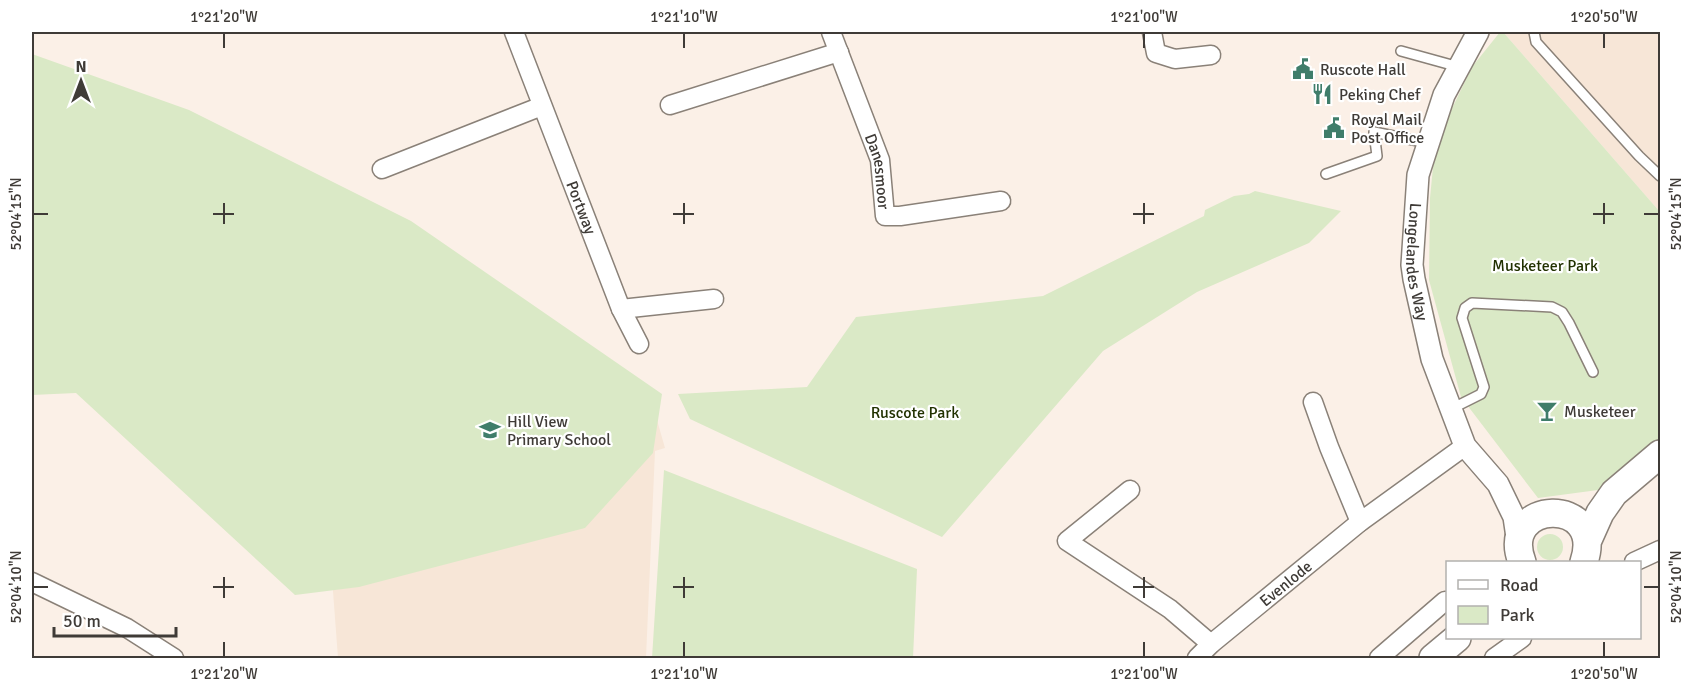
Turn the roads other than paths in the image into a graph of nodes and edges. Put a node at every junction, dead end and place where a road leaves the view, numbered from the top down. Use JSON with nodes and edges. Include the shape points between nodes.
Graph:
{"nodes":[{"id":1,"x":514,"y":32,"type":"edge"},
{"id":2,"x":831,"y":32,"type":"edge"},
{"id":3,"x":1152,"y":32,"type":"edge"},
{"id":4,"x":1478,"y":32,"type":"edge"},
{"id":5,"x":1534,"y":32,"type":"edge"},
{"id":6,"x":1401,"y":51,"type":"dead end"},
{"id":7,"x":839,"y":52,"type":"junction"},
{"id":8,"x":1210,"y":55,"type":"dead end"},
{"id":9,"x":1459,"y":67,"type":"junction"},
{"id":10,"x":670,"y":105,"type":"dead end"},
{"id":11,"x":542,"y":106,"type":"junction"},
{"id":12,"x":1428,"y":143,"type":"junction"},
{"id":13,"x":381,"y":169,"type":"dead end"},
{"id":14,"x":1326,"y":174,"type":"dead end"},
{"id":15,"x":1660,"y":176,"type":"edge"},
{"id":16,"x":1001,"y":201,"type":"dead end"},
{"id":17,"x":714,"y":299,"type":"dead end"},
{"id":18,"x":621,"y":309,"type":"junction"},
{"id":19,"x":639,"y":344,"type":"dead end"},
{"id":20,"x":1593,"y":372,"type":"dead end"},
{"id":21,"x":1313,"y":402,"type":"dead end"},
{"id":22,"x":1451,"y":410,"type":"junction"},
{"id":23,"x":1465,"y":446,"type":"junction"},
{"id":24,"x":1660,"y":454,"type":"edge"},
{"id":25,"x":1498,"y":484,"type":"junction"},
{"id":26,"x":1130,"y":490,"type":"dead end"},
{"id":27,"x":1614,"y":493,"type":"junction"},
{"id":28,"x":1553,"y":513,"type":"junction"},
{"id":29,"x":1360,"y":522,"type":"junction"},
{"id":30,"x":1660,"y":550,"type":"edge"},
{"id":31,"x":1586,"y":552,"type":"edge"},
{"id":32,"x":1519,"y":556,"type":"edge"},
{"id":33,"x":1636,"y":561,"type":"edge"},
{"id":34,"x":32,"y":582,"type":"edge"},
{"id":35,"x":1445,"y":600,"type":"dead end"},
{"id":36,"x":1456,"y":639,"type":"edge"},
{"id":37,"x":1521,"y":639,"type":"edge"},
{"id":38,"x":1210,"y":644,"type":"junction"},
{"id":39,"x":174,"y":658,"type":"edge"},
{"id":40,"x":1197,"y":658,"type":"edge"},
{"id":41,"x":1379,"y":658,"type":"edge"},
{"id":42,"x":1433,"y":658,"type":"edge"},
{"id":43,"x":1494,"y":658,"type":"edge"}],
"edges":[{"from":1,"to":11,"type":"street","name":"Portway"},
{"from":2,"to":7,"type":"street","name":"Danesmoor"},
{"from":3,"to":8,"type":"street","via":[[1156,53],[1175,59]]},
{"from":4,"to":9,"type":"street","name":"Longelandes Way"},
{"from":5,"to":15,"type":"lane","via":[[1536,42]]},
{"from":6,"to":9,"type":"lane"},
{"from":7,"to":10,"type":"street"},
{"from":7,"to":16,"type":"street","name":"Danesmoor","via":[[880,160],[885,216]]},
{"from":9,"to":12,"type":"street","name":"Longelandes Way","via":[[1444,95]]},
{"from":11,"to":13,"type":"street"},
{"from":11,"to":18,"type":"street","name":"Portway"},
{"from":12,"to":14,"type":"lane","via":[[1374,132],[1377,156]]},
{"from":12,"to":22,"type":"street","name":"Longelandes Way","via":[[1418,175],[1412,265],[1432,359]]},
{"from":17,"to":18,"type":"street"},
{"from":18,"to":19,"type":"street","name":"Portway"},
{"from":20,"to":22,"type":"lane","via":[[1562,312],[1552,307],[1473,303],[1465,308],[1462,318],[1484,387],[1481,394]]},
{"from":21,"to":29,"type":"street"},
{"from":22,"to":23,"type":"street","name":"Longelandes Way"},
{"from":23,"to":25,"type":"street","name":"Longelandes Way"},
{"from":23,"to":29,"type":"street","name":"Evenlode"},
{"from":24,"to":27,"type":"main road"},
{"from":25,"to":28,"type":"street","name":"Longelandes Way","via":[[1531,507]]},
{"from":25,"to":32,"type":"street","name":"Longelandes Way","via":[[1514,517]]},
{"from":26,"to":38,"type":"street","via":[[1067,541],[1170,609]]},
{"from":27,"to":28,"type":"main road","via":[[1585,506]]},
{"from":27,"to":31,"type":"main road","via":[[1599,513]]},
{"from":28,"to":31,"type":"main road","via":[[1579,524]]},
{"from":28,"to":32,"type":"main road","via":[[1535,517],[1526,524],[1520,534]]},
{"from":29,"to":38,"type":"street","name":"Evenlode"},
{"from":30,"to":33,"type":"street"},
{"from":34,"to":39,"type":"street","via":[[127,628]]},
{"from":35,"to":41,"type":"street"},
{"from":36,"to":42,"type":"main road"},
{"from":37,"to":43,"type":"street"},
{"from":38,"to":40,"type":"street","name":"Evenlode"}]}
